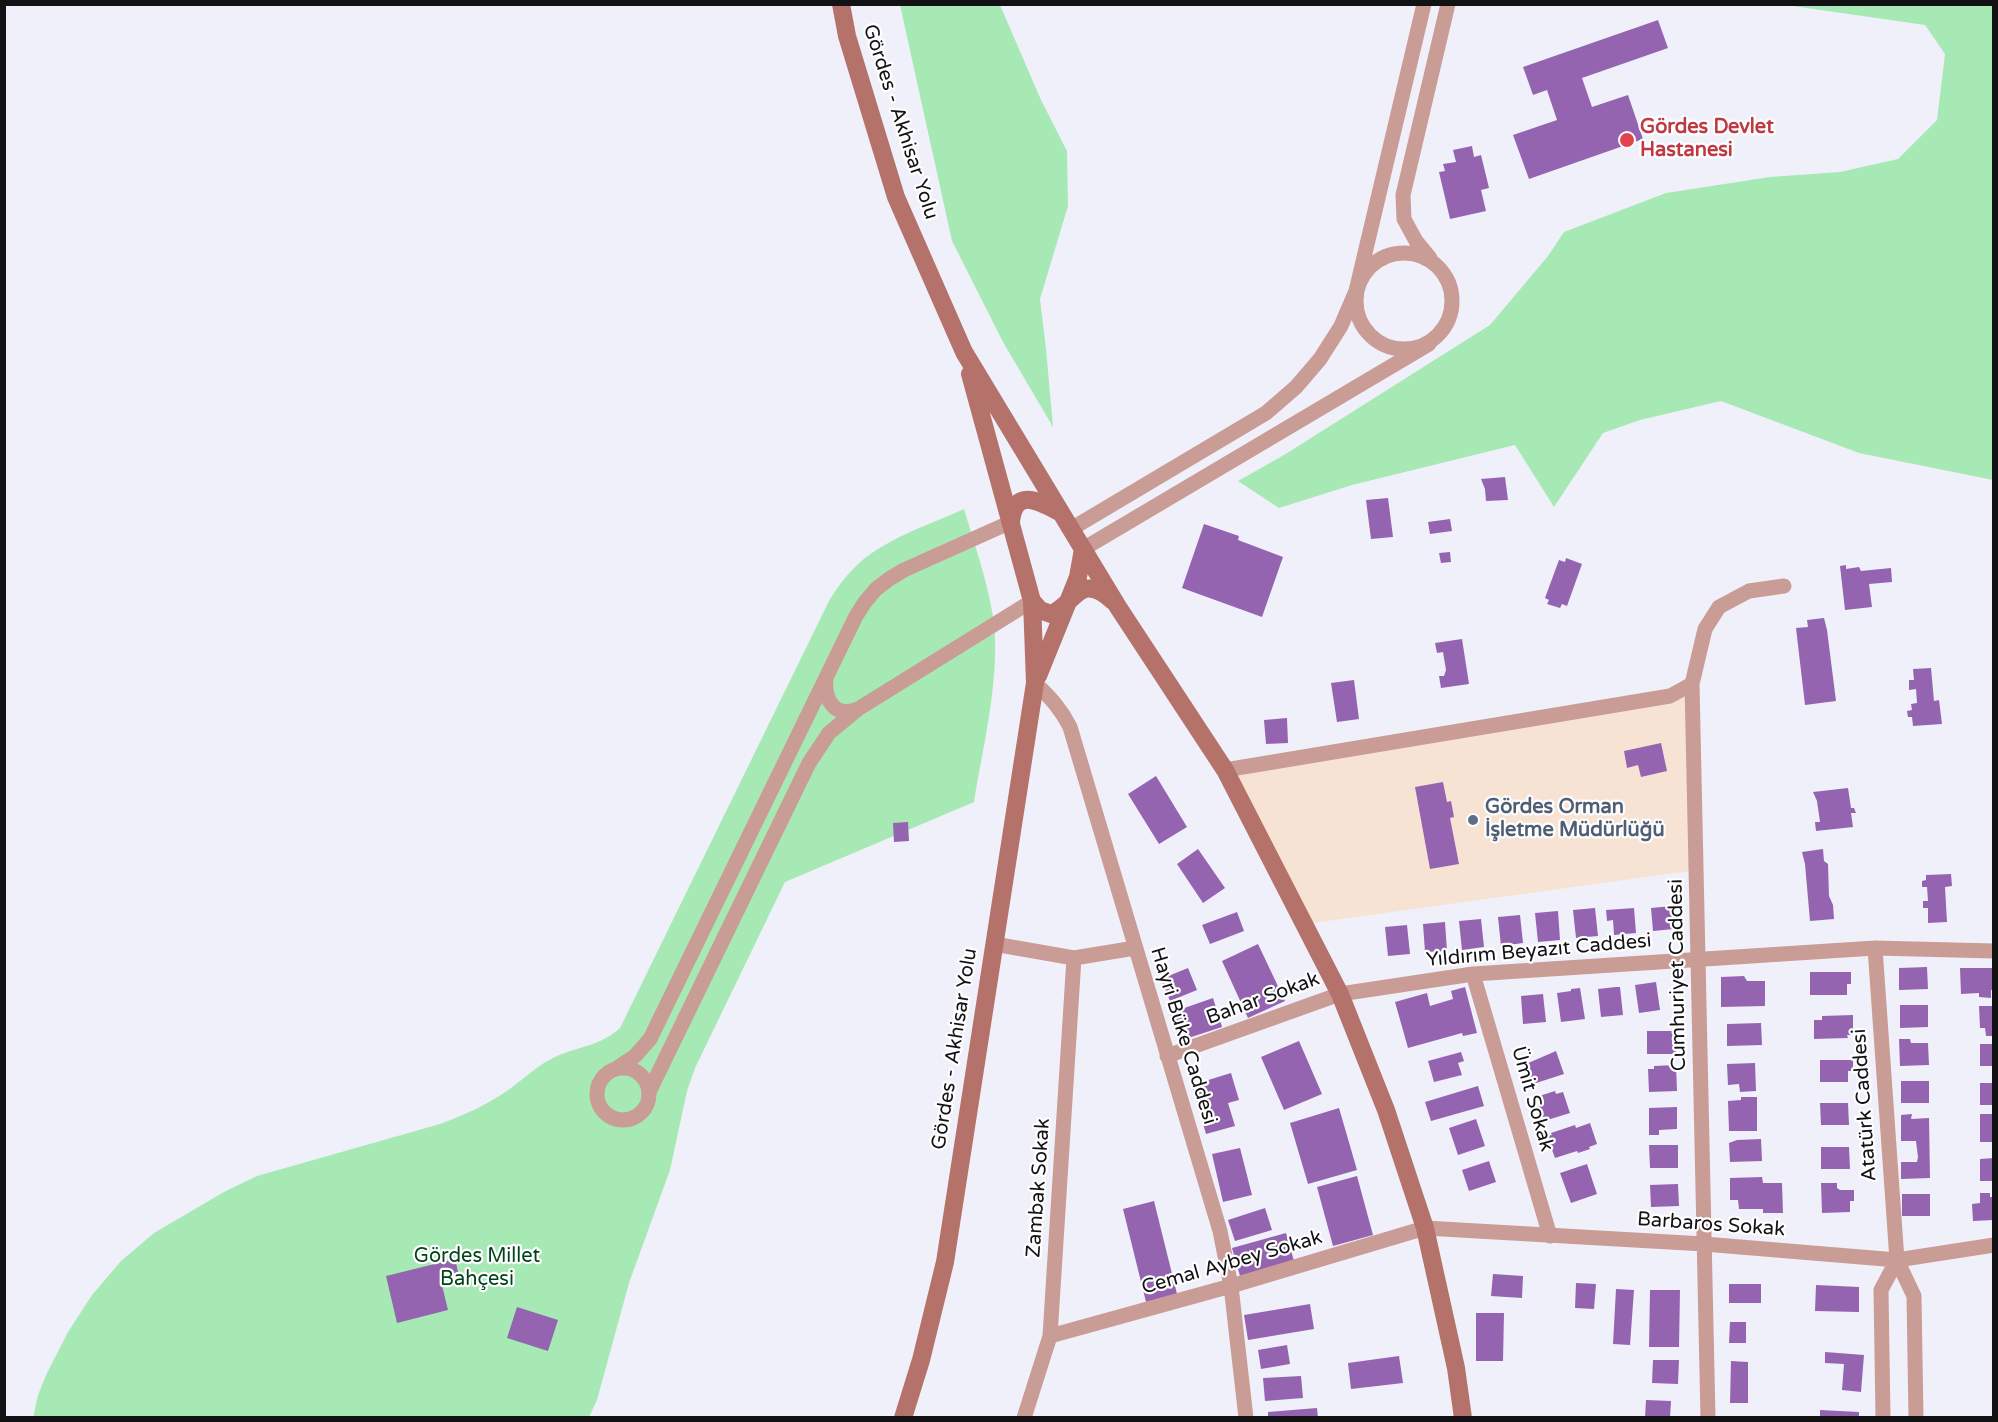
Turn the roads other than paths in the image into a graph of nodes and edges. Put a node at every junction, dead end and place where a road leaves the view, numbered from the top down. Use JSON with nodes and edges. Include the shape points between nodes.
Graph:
{"nodes":[{"id":1,"x":841,"y":4,"type":"edge"},
{"id":2,"x":1424,"y":4,"type":"edge"},
{"id":3,"x":1448,"y":4,"type":"edge"},
{"id":4,"x":1434,"y":263,"type":"junction"},
{"id":5,"x":1356,"y":291,"type":"junction"},
{"id":6,"x":1429,"y":344,"type":"junction"},
{"id":7,"x":964,"y":352,"type":"junction"},
{"id":8,"x":1066,"y":521,"type":"junction"},
{"id":9,"x":1011,"y":522,"type":"junction"},
{"id":10,"x":1083,"y":549,"type":"junction"},
{"id":11,"x":1784,"y":586,"type":"dead end"},
{"id":12,"x":1032,"y":601,"type":"junction"},
{"id":13,"x":1067,"y":601,"type":"junction"},
{"id":14,"x":1118,"y":607,"type":"junction"},
{"id":15,"x":826,"y":678,"type":"junction"},
{"id":16,"x":1035,"y":683,"type":"junction"},
{"id":17,"x":1692,"y":684,"type":"junction"},
{"id":18,"x":858,"y":709,"type":"junction"},
{"id":19,"x":1225,"y":770,"type":"junction"},
{"id":20,"x":994,"y":944,"type":"junction"},
{"id":21,"x":1135,"y":948,"type":"junction"},
{"id":22,"x":1875,"y":948,"type":"junction"},
{"id":23,"x":1994,"y":951,"type":"edge"},
{"id":24,"x":1074,"y":958,"type":"junction"},
{"id":25,"x":1699,"y":959,"type":"junction"},
{"id":26,"x":1473,"y":974,"type":"junction"},
{"id":27,"x":1340,"y":994,"type":"junction"},
{"id":28,"x":1167,"y":1056,"type":"junction"},
{"id":29,"x":617,"y":1068,"type":"junction"},
{"id":30,"x":650,"y":1090,"type":"junction"},
{"id":31,"x":1425,"y":1228,"type":"junction"},
{"id":32,"x":1550,"y":1236,"type":"junction"},
{"id":33,"x":1704,"y":1244,"type":"junction"},
{"id":34,"x":1994,"y":1245,"type":"edge"},
{"id":35,"x":1897,"y":1260,"type":"junction"},
{"id":36,"x":1231,"y":1286,"type":"junction"},
{"id":37,"x":1050,"y":1335,"type":"junction"},
{"id":38,"x":903,"y":1418,"type":"edge"},
{"id":39,"x":1024,"y":1418,"type":"edge"},
{"id":40,"x":1246,"y":1418,"type":"edge"},
{"id":41,"x":1463,"y":1418,"type":"edge"},
{"id":42,"x":1708,"y":1418,"type":"edge"},
{"id":43,"x":1883,"y":1418,"type":"edge"},
{"id":44,"x":1916,"y":1418,"type":"edge"}],
"edges":[{"from":1,"to":7,"type":"main road","name":"Gördes - Akhisar Yolu","via":[[896,197]]},
{"from":2,"to":5,"type":"street"},
{"from":3,"to":4,"type":"street","via":[[1403,195],[1404,219]]},
{"from":4,"to":5,"type":"street","via":[[1404,252],[1388,255],[1373,263]]},
{"from":4,"to":6,"type":"street","via":[[1445,274],[1453,304],[1449,320]]},
{"from":5,"to":6,"type":"street","via":[[1360,323],[1370,337],[1399,350]]},
{"from":5,"to":8,"type":"street","via":[[1341,326],[1320,359],[1266,413]]},
{"from":6,"to":10,"type":"street"},
{"from":7,"to":8,"type":"main road","name":"Gördes - Akhisar Yolu"},
{"from":7,"to":9,"type":"main road","name":"Gördes - Akhisar Yolu"},
{"from":8,"to":9,"type":"main road","via":[[1043,503],[1025,500],[1014,507]]},
{"from":8,"to":10,"type":"main road","name":"Gördes - Akhisar Yolu"},
{"from":9,"to":12,"type":"main road","name":"Gördes - Akhisar Yolu"},
{"from":9,"to":15,"type":"street","via":[[904,570],[876,589],[856,616]]},
{"from":10,"to":13,"type":"main road","name":"Gördes - Akhisar Yolu","via":[[1078,577]]},
{"from":10,"to":14,"type":"main road","name":"Gördes - Akhisar Yolu"},
{"from":11,"to":17,"type":"street","name":"Cumhuriyet Caddesi","via":[[1749,591],[1719,608],[1705,629]]},
{"from":12,"to":13,"type":"main road","via":[[1051,614]]},
{"from":12,"to":16,"type":"main road","name":"Gördes - Akhisar Yolu"},
{"from":12,"to":18,"type":"street"},
{"from":13,"to":14,"type":"main road","via":[[1079,592],[1093,589]]},
{"from":13,"to":16,"type":"main road","name":"Gördes - Akhisar Yolu"},
{"from":14,"to":19,"type":"main road","name":"Gördes - Akhisar Yolu"},
{"from":15,"to":18,"type":"street","via":[[826,694],[833,706],[845,711]]},
{"from":15,"to":29,"type":"street","via":[[650,1039]]},
{"from":16,"to":20,"type":"main road","name":"Gördes - Akhisar Yolu"},
{"from":16,"to":21,"type":"street","name":"Hayri Büke Caddesi","via":[[1062,710],[1070,727]]},
{"from":17,"to":19,"type":"street","via":[[1670,696]]},
{"from":17,"to":25,"type":"street","name":"Cumhuriyet Caddesi"},
{"from":18,"to":30,"type":"street","via":[[829,733],[809,763]]},
{"from":19,"to":27,"type":"main road","name":"Gördes - Akhisar Yolu"},
{"from":20,"to":24,"type":"street"},
{"from":20,"to":38,"type":"main road","name":"Gördes - Akhisar Yolu","via":[[945,1262]]},
{"from":21,"to":24,"type":"street"},
{"from":21,"to":28,"type":"street","name":"Hayri Büke Caddesi"},
{"from":22,"to":23,"type":"street","name":"Yıldırım Beyazıt Caddesi"},
{"from":22,"to":25,"type":"street","name":"Yıldırım Beyazıt Caddesi"},
{"from":22,"to":35,"type":"street","name":"Atatürk Caddesi"},
{"from":24,"to":37,"type":"street","name":"Zambak Sokak"},
{"from":25,"to":26,"type":"street","name":"Yıldırım Beyazıt Caddesi"},
{"from":25,"to":33,"type":"street","name":"Cumhuriyet Caddesi"},
{"from":26,"to":27,"type":"street","name":"Yıldırım Beyazıt Caddesi"},
{"from":26,"to":32,"type":"street","name":"Ümit Sokak"},
{"from":27,"to":28,"type":"street","name":"Bahar Sokak"},
{"from":27,"to":31,"type":"main road","name":"Gördes - Akhisar Yolu","via":[[1386,1110]]},
{"from":28,"to":36,"type":"street","name":"Hayri Büke Caddesi","via":[[1220,1231]]},
{"from":29,"to":30,"type":"street","via":[[642,1075]]},
{"from":29,"to":30,"type":"street","via":[[602,1078],[598,1086],[599,1103],[610,1117],[635,1118],[647,1106]]},
{"from":31,"to":32,"type":"street","name":"Barbaros Sokak"},
{"from":31,"to":36,"type":"street","name":"Cemal Aybey Sokak"},
{"from":31,"to":41,"type":"main road","name":"Gördes - Akhisar Yolu"},
{"from":32,"to":33,"type":"street","name":"Barbaros Sokak"},
{"from":33,"to":35,"type":"street","name":"Barbaros Sokak"},
{"from":33,"to":42,"type":"street","name":"Cumhuriyet Caddesi"},
{"from":34,"to":35,"type":"street","name":"Barbaros Sokak"},
{"from":35,"to":43,"type":"street","via":[[1881,1290]]},
{"from":35,"to":44,"type":"street","name":"Atatürk Caddesi","via":[[1914,1296]]},
{"from":36,"to":37,"type":"street","name":"Cemal Aybey Sokak"},
{"from":36,"to":40,"type":"street","name":"Hayri Büke Caddesi"},
{"from":37,"to":39,"type":"street","name":"Zambak Sokak"}]}
